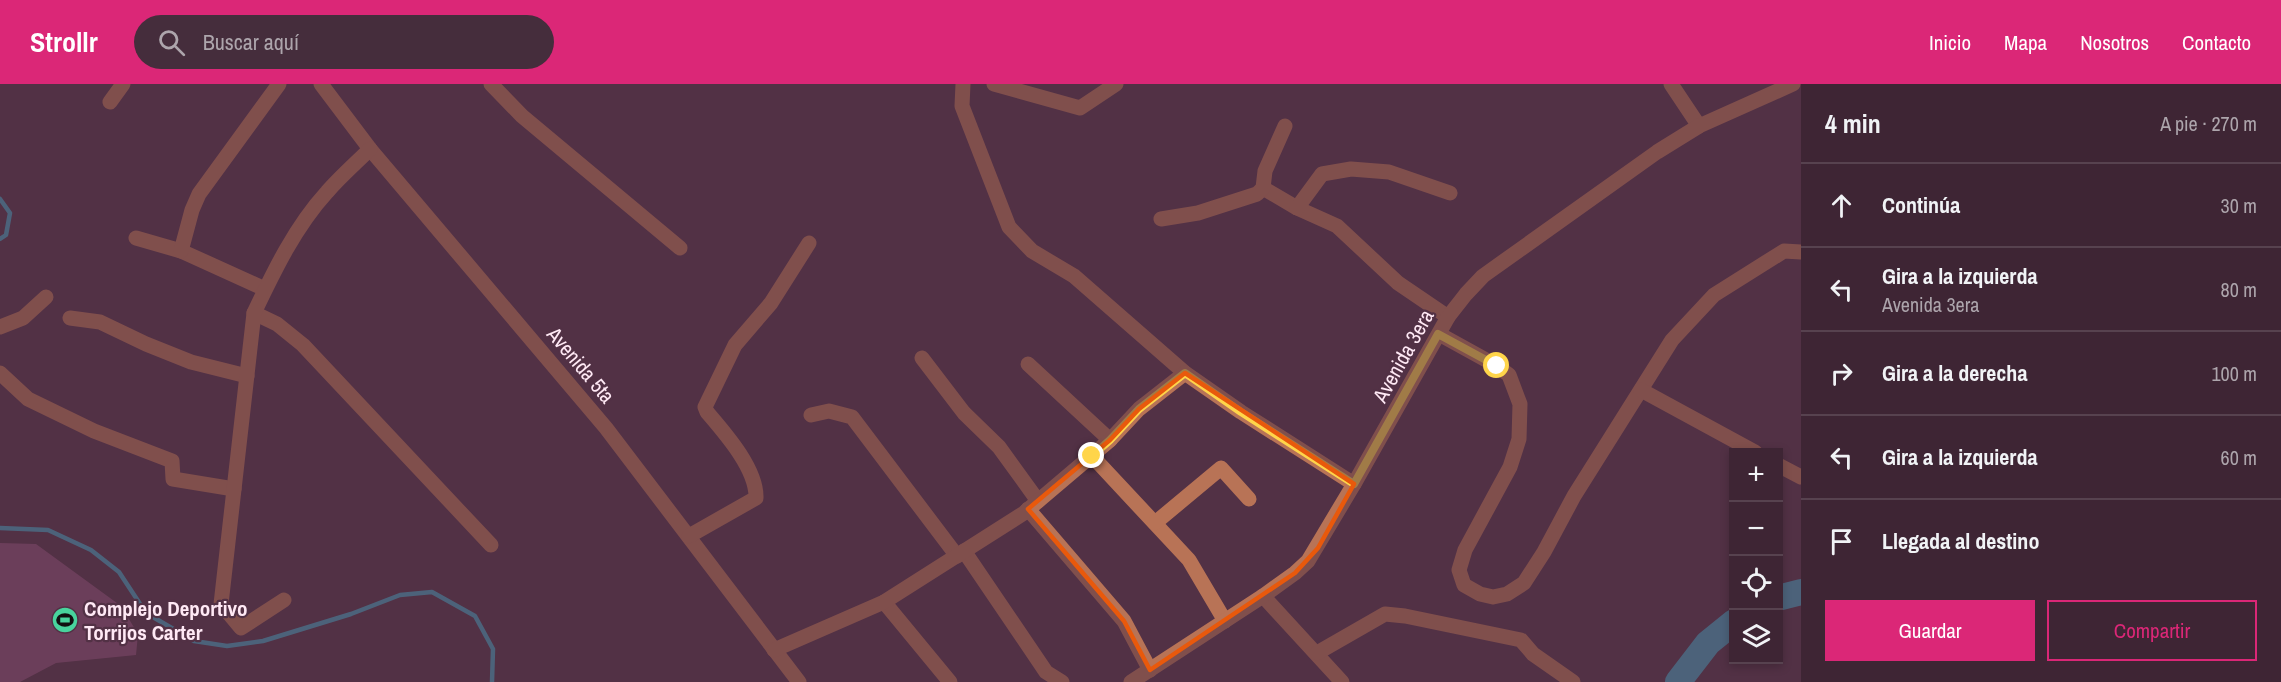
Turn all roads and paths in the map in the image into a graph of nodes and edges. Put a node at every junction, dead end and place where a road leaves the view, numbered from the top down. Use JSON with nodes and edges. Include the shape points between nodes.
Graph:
{"nodes":[{"id":1,"x":123,"y":84,"type":"edge"},
{"id":2,"x":279,"y":84,"type":"edge"},
{"id":3,"x":321,"y":84,"type":"edge"},
{"id":4,"x":491,"y":84,"type":"edge"},
{"id":5,"x":963,"y":84,"type":"edge"},
{"id":6,"x":994,"y":84,"type":"edge"},
{"id":7,"x":1116,"y":84,"type":"edge"},
{"id":8,"x":1671,"y":84,"type":"edge"},
{"id":9,"x":1793,"y":84,"type":"edge"},
{"id":10,"x":110,"y":102,"type":"dead end"},
{"id":11,"x":1285,"y":126,"type":"dead end"},
{"id":12,"x":1699,"y":126,"type":"junction"},
{"id":13,"x":370,"y":149,"type":"junction"},
{"id":14,"x":1263,"y":189,"type":"junction"},
{"id":15,"x":1450,"y":193,"type":"dead end"},
{"id":16,"x":1297,"y":208,"type":"junction"},
{"id":17,"x":1161,"y":219,"type":"dead end"},
{"id":18,"x":136,"y":238,"type":"dead end"},
{"id":19,"x":809,"y":243,"type":"dead end"},
{"id":20,"x":680,"y":248,"type":"dead end"},
{"id":21,"x":181,"y":251,"type":"junction"},
{"id":22,"x":1801,"y":252,"type":"edge"},
{"id":23,"x":265,"y":289,"type":"junction"},
{"id":24,"x":46,"y":297,"type":"dead end"},
{"id":25,"x":254,"y":313,"type":"junction"},
{"id":26,"x":1448,"y":316,"type":"junction"},
{"id":27,"x":70,"y":318,"type":"dead end"},
{"id":28,"x":0,"y":327,"type":"edge"},
{"id":29,"x":1438,"y":334,"type":"junction"},
{"id":30,"x":922,"y":358,"type":"dead end"},
{"id":31,"x":1028,"y":364,"type":"dead end"},
{"id":32,"x":1185,"y":373,"type":"junction"},
{"id":33,"x":247,"y":376,"type":"junction"},
{"id":34,"x":3,"y":380,"type":"edge"},
{"id":35,"x":1641,"y":390,"type":"junction"},
{"id":36,"x":811,"y":415,"type":"dead end"},
{"id":37,"x":1110,"y":440,"type":"junction"},
{"id":38,"x":1746,"y":448,"type":"edge"},
{"id":39,"x":1092,"y":456,"type":"junction"},
{"id":40,"x":1783,"y":467,"type":"edge"},
{"id":41,"x":1801,"y":477,"type":"edge"},
{"id":42,"x":1354,"y":484,"type":"junction"},
{"id":43,"x":234,"y":489,"type":"junction"},
{"id":44,"x":1249,"y":498,"type":"dead end"},
{"id":45,"x":1033,"y":505,"type":"junction"},
{"id":46,"x":1155,"y":523,"type":"junction"},
{"id":47,"x":689,"y":536,"type":"junction"},
{"id":48,"x":491,"y":545,"type":"dead end"},
{"id":49,"x":960,"y":554,"type":"junction"},
{"id":50,"x":1263,"y":596,"type":"junction"},
{"id":51,"x":284,"y":600,"type":"dead end"},
{"id":52,"x":884,"y":602,"type":"junction"},
{"id":53,"x":1225,"y":621,"type":"junction"},
{"id":54,"x":774,"y":650,"type":"junction"},
{"id":55,"x":1317,"y":653,"type":"junction"},
{"id":56,"x":1150,"y":670,"type":"junction"},
{"id":57,"x":799,"y":682,"type":"edge"},
{"id":58,"x":950,"y":682,"type":"edge"},
{"id":59,"x":1062,"y":682,"type":"edge"},
{"id":60,"x":1131,"y":682,"type":"edge"},
{"id":61,"x":1342,"y":682,"type":"edge"},
{"id":62,"x":1573,"y":682,"type":"edge"}],
"edges":[{"from":1,"to":10,"type":"street"},
{"from":2,"to":21,"type":"street","via":[[199,194]]},
{"from":3,"to":13,"type":"street","name":"Avenida 5ta"},
{"from":4,"to":20,"type":"street","via":[[522,116]]},
{"from":5,"to":32,"type":"street","via":[[962,106],[1009,227],[1032,251],[1074,276]]},
{"from":6,"to":7,"type":"street","via":[[1080,108]]},
{"from":8,"to":12,"type":"street"},
{"from":9,"to":12,"type":"street","name":"Avenida 3era"},
{"from":11,"to":14,"type":"street","via":[[1265,171]]},
{"from":12,"to":26,"type":"street","name":"Avenida 3era","via":[[1483,276]]},
{"from":13,"to":23,"type":"street","via":[[326,193],[297,232]]},
{"from":13,"to":47,"type":"street","name":"Avenida 5ta","via":[[606,428]]},
{"from":14,"to":16,"type":"street"},
{"from":14,"to":17,"type":"street","via":[[1198,213]]},
{"from":15,"to":16,"type":"street","via":[[1389,172],[1351,169],[1322,174]]},
{"from":16,"to":26,"type":"street","via":[[1337,226],[1398,283]]},
{"from":18,"to":21,"type":"street"},
{"from":19,"to":47,"type":"street","via":[[771,303],[735,345],[705,407],[736,447],[756,498]]},
{"from":21,"to":23,"type":"street"},
{"from":22,"to":35,"type":"street","via":[[1784,251],[1714,295],[1672,340]]},
{"from":23,"to":25,"type":"street"},
{"from":24,"to":28,"type":"street","via":[[23,318]]},
{"from":25,"to":33,"type":"street"},
{"from":25,"to":48,"type":"street","via":[[277,324],[303,345]]},
{"from":26,"to":29,"type":"street","name":"Avenida 3era"},
{"from":27,"to":33,"type":"street","via":[[100,322],[191,362]]},
{"from":29,"to":35,"type":"street","via":[[1509,375],[1520,404],[1519,439],[1510,467],[1465,550],[1459,570],[1464,585],[1480,594],[1507,594],[1524,583]]},
{"from":29,"to":42,"type":"street","name":"Avenida 3era"},
{"from":30,"to":45,"type":"street","via":[[964,413],[1004,453]]},
{"from":31,"to":37,"type":"street"},
{"from":32,"to":37,"type":"street","via":[[1139,409]]},
{"from":32,"to":42,"type":"street"},
{"from":33,"to":43,"type":"street"},
{"from":34,"to":43,"type":"street","via":[[28,399],[84,426],[172,461],[173,478]]},
{"from":35,"to":38,"type":"street"},
{"from":36,"to":49,"type":"street","via":[[829,411],[852,417]]},
{"from":37,"to":39,"type":"street"},
{"from":39,"to":45,"type":"street"},
{"from":39,"to":46,"type":"street"},
{"from":40,"to":41,"type":"street"},
{"from":42,"to":50,"type":"street","name":"Avenida 3era","via":[[1308,561]]},
{"from":43,"to":51,"type":"street","via":[[221,604],[242,628]]},
{"from":44,"to":46,"type":"street","via":[[1221,468]]},
{"from":45,"to":49,"type":"street"},
{"from":45,"to":56,"type":"street","via":[[1124,621]]},
{"from":46,"to":53,"type":"street","via":[[1189,560]]},
{"from":47,"to":54,"type":"street","name":"Avenida 5ta"},
{"from":49,"to":52,"type":"street"},
{"from":49,"to":59,"type":"street","via":[[1046,672]]},
{"from":50,"to":53,"type":"street","name":"Avenida 3era"},
{"from":50,"to":55,"type":"street"},
{"from":52,"to":54,"type":"street"},
{"from":52,"to":58,"type":"street"},
{"from":53,"to":56,"type":"street","name":"Avenida 3era"},
{"from":54,"to":57,"type":"street","name":"Avenida 5ta"},
{"from":55,"to":61,"type":"street"},
{"from":55,"to":62,"type":"street","via":[[1384,614],[1405,616],[1521,640],[1533,654]]},
{"from":56,"to":60,"type":"street","name":"Avenida 3era"}]}
